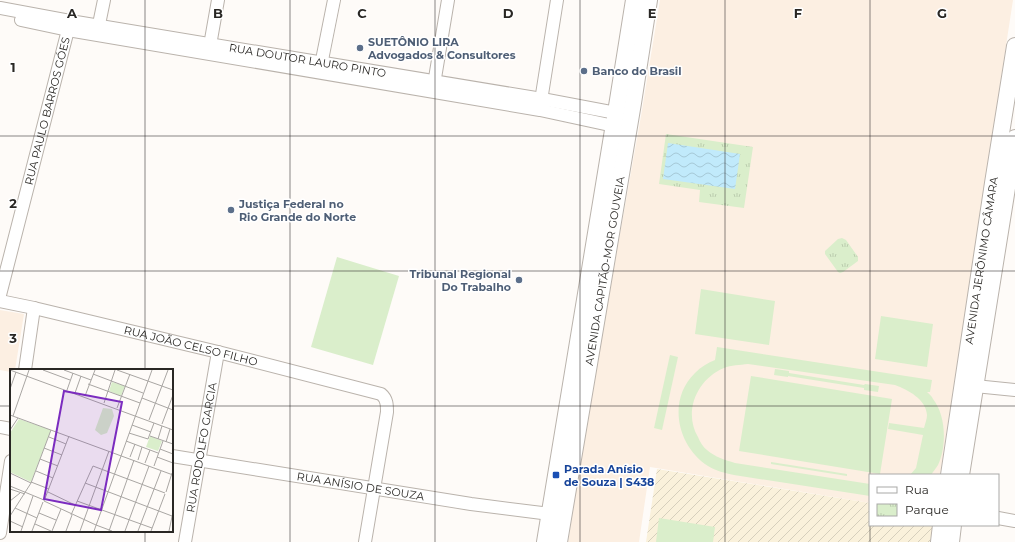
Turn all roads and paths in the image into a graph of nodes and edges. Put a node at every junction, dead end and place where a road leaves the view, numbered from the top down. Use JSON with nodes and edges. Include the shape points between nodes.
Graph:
{"nodes":[{"id":1,"x":104,"y":0,"type":"edge"},
{"id":2,"x":218,"y":0,"type":"edge"},
{"id":3,"x":334,"y":0,"type":"edge"},
{"id":4,"x":448,"y":0,"type":"edge"},
{"id":5,"x":557,"y":0,"type":"edge"},
{"id":6,"x":634,"y":0,"type":"edge"},
{"id":7,"x":649,"y":0,"type":"edge"},
{"id":8,"x":0,"y":8,"type":"edge"},
{"id":9,"x":0,"y":16,"type":"edge"},
{"id":10,"x":69,"y":26,"type":"junction"},
{"id":11,"x":98,"y":30,"type":"junction"},
{"id":12,"x":1015,"y":46,"type":"edge"},
{"id":13,"x":209,"y":49,"type":"junction"},
{"id":14,"x":321,"y":68,"type":"junction"},
{"id":15,"x":433,"y":87,"type":"junction"},
{"id":16,"x":541,"y":105,"type":"junction"},
{"id":17,"x":615,"y":119,"type":"junction"},
{"id":18,"x":1015,"y":138,"type":"edge"},
{"id":19,"x":620,"y":178,"type":"junction"},
{"id":20,"x":1011,"y":189,"type":"edge"},
{"id":21,"x":602,"y":197,"type":"junction"},
{"id":22,"x":0,"y":295,"type":"edge"},
{"id":23,"x":0,"y":302,"type":"edge"},
{"id":24,"x":584,"y":305,"type":"junction"},
{"id":25,"x":34,"y":308,"type":"junction"},
{"id":26,"x":595,"y":329,"type":"junction"},
{"id":27,"x":218,"y":352,"type":"junction"},
{"id":28,"x":25,"y":369,"type":"edge"},
{"id":29,"x":975,"y":386,"type":"junction"},
{"id":30,"x":1015,"y":390,"type":"edge"},
{"id":31,"x":0,"y":427,"type":"edge"},
{"id":32,"x":10,"y":429,"type":"edge"},
{"id":33,"x":173,"y":456,"type":"edge"},
{"id":34,"x":199,"y":460,"type":"junction"},
{"id":35,"x":10,"y":468,"type":"edge"},
{"id":36,"x":949,"y":474,"type":"edge"},
{"id":37,"x":961,"y":474,"type":"edge"},
{"id":38,"x":374,"y":489,"type":"junction"},
{"id":39,"x":550,"y":514,"type":"junction"},
{"id":40,"x":999,"y":518,"type":"edge"},
{"id":41,"x":1015,"y":521,"type":"edge"},
{"id":42,"x":941,"y":526,"type":"edge"},
{"id":43,"x":953,"y":526,"type":"edge"},
{"id":44,"x":0,"y":533,"type":"edge"},
{"id":45,"x":185,"y":542,"type":"edge"},
{"id":46,"x":365,"y":542,"type":"edge"},
{"id":47,"x":546,"y":542,"type":"edge"},
{"id":48,"x":559,"y":542,"type":"edge"},
{"id":49,"x":939,"y":542,"type":"edge"},
{"id":50,"x":950,"y":542,"type":"edge"}],
"edges":[{"from":1,"to":11,"type":"street"},
{"from":2,"to":13,"type":"street"},
{"from":3,"to":14,"type":"street"},
{"from":4,"to":15,"type":"street"},
{"from":5,"to":16,"type":"street"},
{"from":6,"to":17,"type":"main road","name":"AVENIDA CAPITÃO-MOR GOUVEIA"},
{"from":7,"to":19,"type":"main road","name":"AVENIDA CAPITÃO-MOR GOUVEIA"},
{"from":8,"to":10,"type":"street","name":"RUA DOUTOR LAURO PINTO"},
{"from":9,"to":10,"type":"street","name":"RUA DOUTOR LAURO PINTO"},
{"from":10,"to":11,"type":"street","name":"RUA DOUTOR LAURO PINTO"},
{"from":10,"to":22,"type":"street","name":"RUA PAULO BARROS GÓES"},
{"from":11,"to":13,"type":"street","name":"RUA DOUTOR LAURO PINTO"},
{"from":12,"to":36,"type":"main road","name":"AVENIDA JERÔNIMO CÂMARA"},
{"from":13,"to":14,"type":"street","name":"RUA DOUTOR LAURO PINTO"},
{"from":14,"to":15,"type":"street","name":"RUA DOUTOR LAURO PINTO"},
{"from":15,"to":16,"type":"street","name":"RUA DOUTOR LAURO PINTO"},
{"from":16,"to":17,"type":"street","name":"RUA DOUTOR LAURO PINTO"},
{"from":17,"to":21,"type":"main road","name":"AVENIDA CAPITÃO-MOR GOUVEIA"},
{"from":18,"to":20,"type":"main road","name":"AVENIDA JERÔNIMO CÂMARA"},
{"from":19,"to":21,"type":"main road"},
{"from":19,"to":26,"type":"main road","name":"AVENIDA CAPITÃO-MOR GOUVEIA"},
{"from":20,"to":29,"type":"main road","name":"AVENIDA JERÔNIMO CÂMARA"},
{"from":21,"to":24,"type":"main road","name":"AVENIDA CAPITÃO-MOR GOUVEIA"},
{"from":23,"to":25,"type":"street","name":"RUA JOÃO CELSO FILHO"},
{"from":24,"to":26,"type":"main road"},
{"from":24,"to":39,"type":"main road","name":"AVENIDA CAPITÃO-MOR GOUVEIA"},
{"from":25,"to":27,"type":"street","name":"RUA JOÃO CELSO FILHO"},
{"from":25,"to":28,"type":"street"},
{"from":26,"to":48,"type":"main road","name":"AVENIDA CAPITÃO-MOR GOUVEIA"},
{"from":27,"to":34,"type":"street","name":"RUA RODOLFO GARCIA"},
{"from":27,"to":38,"type":"street","name":"RUA JOÃO CELSO FILHO","via":[[380,393],[385,398],[387,412]]},
{"from":29,"to":30,"type":"street"},
{"from":29,"to":37,"type":"main road","name":"AVENIDA JERÔNIMO CÂMARA"},
{"from":31,"to":32,"type":"street"},
{"from":33,"to":34,"type":"street","name":"RUA ANÍSIO DE SOUZA"},
{"from":34,"to":38,"type":"street","name":"RUA ANÍSIO DE SOUZA"},
{"from":34,"to":45,"type":"street","name":"RUA RODOLFO GARCIA"},
{"from":35,"to":44,"type":"street"},
{"from":38,"to":39,"type":"street","name":"RUA ANÍSIO DE SOUZA"},
{"from":38,"to":46,"type":"street"},
{"from":39,"to":47,"type":"main road","name":"AVENIDA CAPITÃO-MOR GOUVEIA"},
{"from":40,"to":41,"type":"street"},
{"from":42,"to":49,"type":"main road"},
{"from":43,"to":50,"type":"main road"}]}
